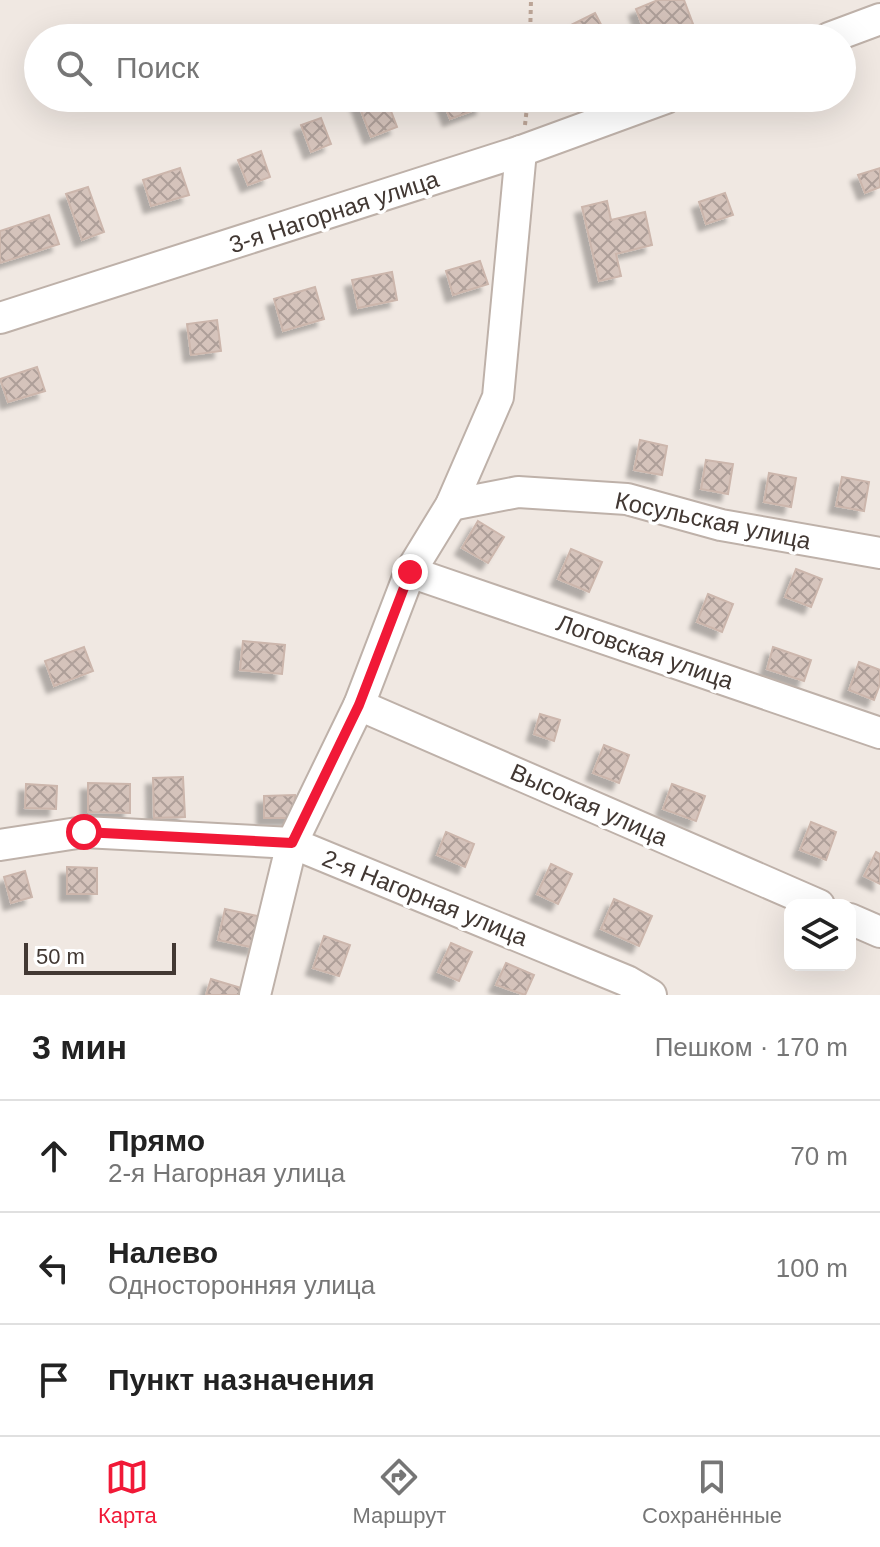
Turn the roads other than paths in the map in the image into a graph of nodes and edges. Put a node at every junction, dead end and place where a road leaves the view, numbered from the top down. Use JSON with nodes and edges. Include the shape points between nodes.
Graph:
{"nodes":[{"id":1,"x":880,"y":19,"type":"edge"},
{"id":2,"x":856,"y":28,"type":"edge"},
{"id":3,"x":628,"y":112,"type":"edge"},
{"id":4,"x":521,"y":151,"type":"junction"},
{"id":5,"x":0,"y":318,"type":"edge"},
{"id":6,"x":451,"y":505,"type":"junction"},
{"id":7,"x":880,"y":553,"type":"edge"},
{"id":8,"x":410,"y":572,"type":"junction"},
{"id":9,"x":359,"y":705,"type":"junction"},
{"id":10,"x":880,"y":733,"type":"edge"},
{"id":11,"x":292,"y":843,"type":"junction"},
{"id":12,"x":0,"y":845,"type":"edge"},
{"id":13,"x":805,"y":899,"type":"edge"},
{"id":14,"x":856,"y":922,"type":"edge"},
{"id":15,"x":880,"y":932,"type":"edge"},
{"id":16,"x":255,"y":995,"type":"edge"},
{"id":17,"x":651,"y":995,"type":"edge"}],
"edges":[{"from":1,"to":2,"type":"street"},
{"from":3,"to":4,"type":"street","name":"3-я Нагорная улица"},
{"from":4,"to":5,"type":"street","name":"3-я Нагорная улица"},
{"from":4,"to":6,"type":"street","via":[[498,397]]},
{"from":6,"to":7,"type":"street","name":"Косульская улица","via":[[518,492],[627,499],[721,525]]},
{"from":6,"to":8,"type":"street"},
{"from":8,"to":9,"type":"street"},
{"from":8,"to":10,"type":"street","name":"Логовская улица"},
{"from":9,"to":11,"type":"street"},
{"from":9,"to":13,"type":"street","name":"Высокая улица"},
{"from":11,"to":12,"type":"street","name":"2-я Нагорная улица","via":[[84,832]]},
{"from":11,"to":16,"type":"street"},
{"from":11,"to":17,"type":"street","name":"2-я Нагорная улица"},
{"from":14,"to":15,"type":"street"}]}
